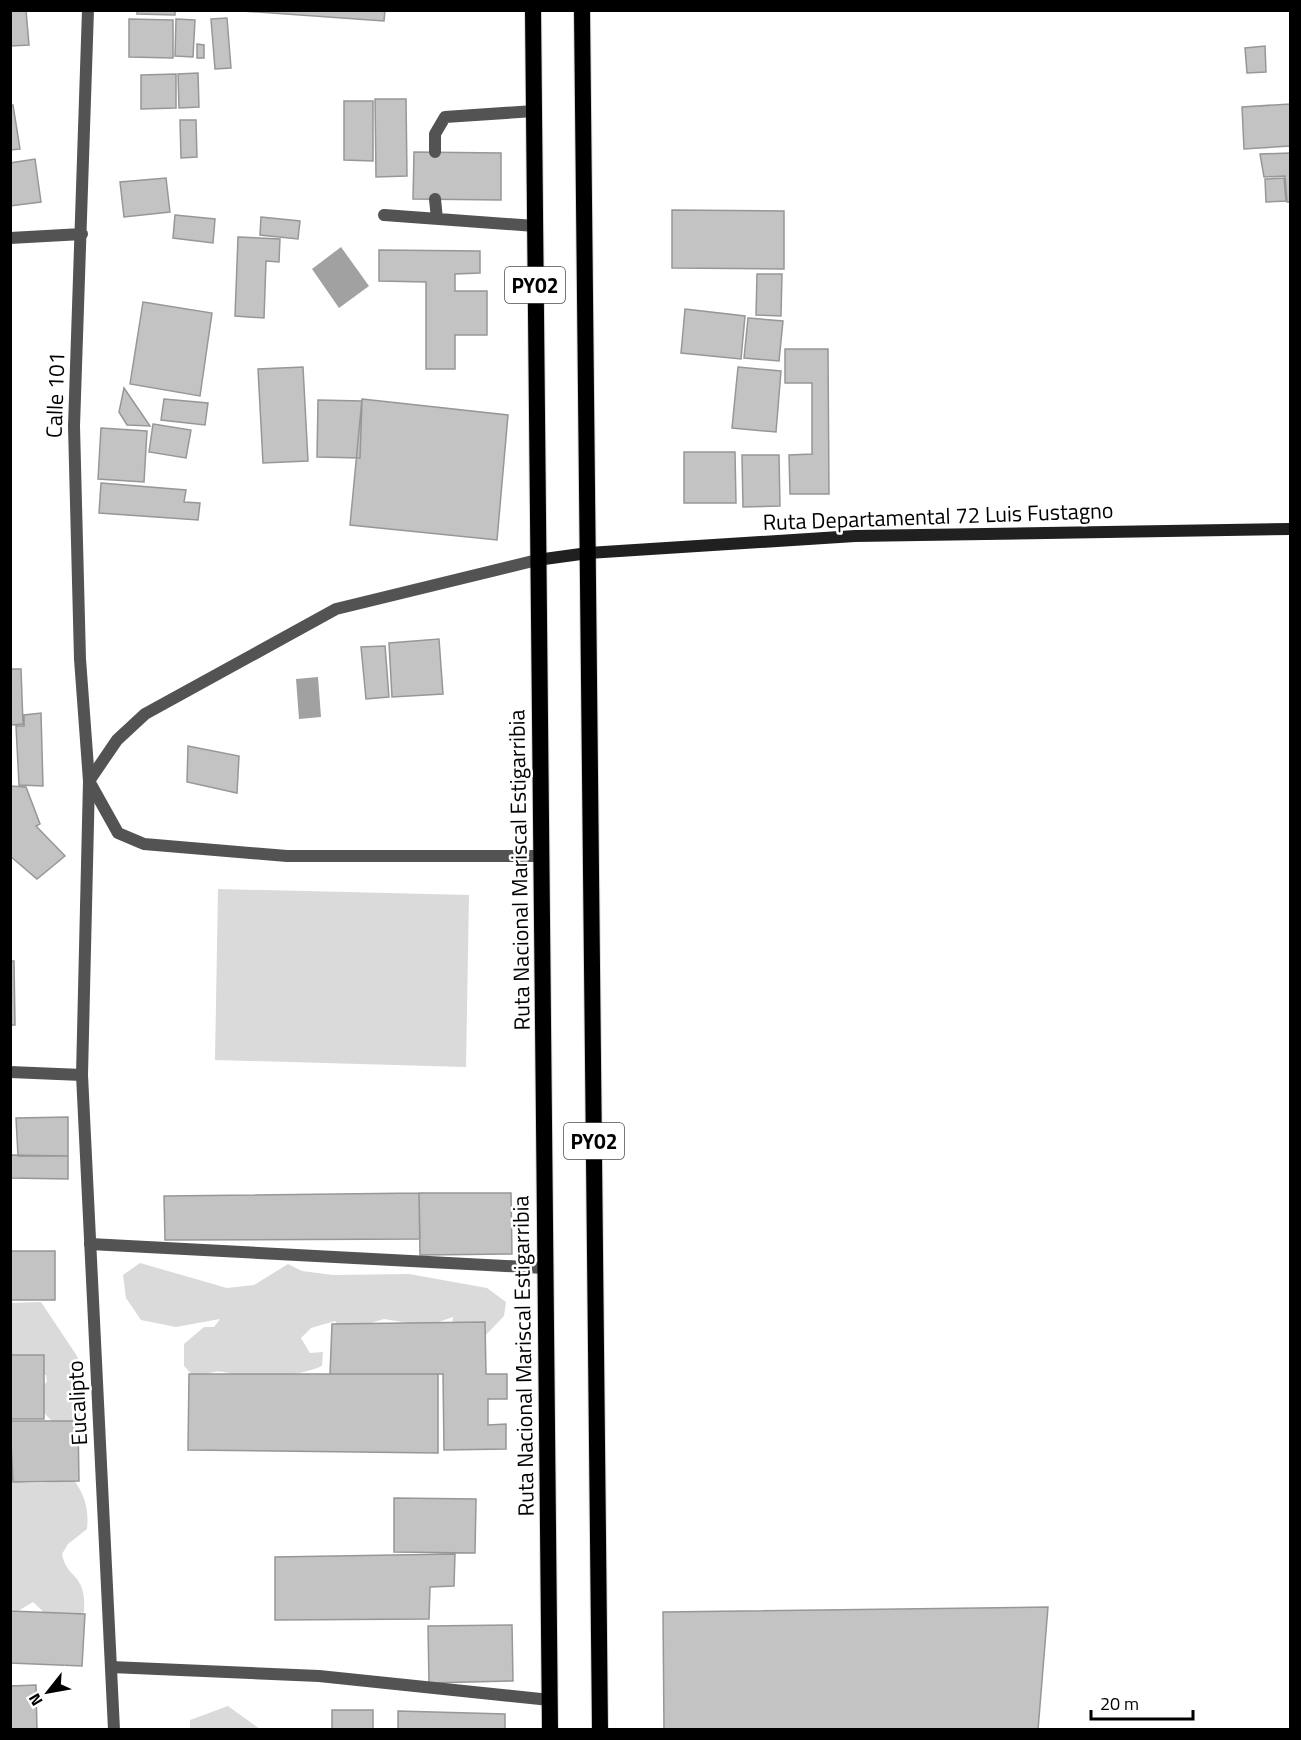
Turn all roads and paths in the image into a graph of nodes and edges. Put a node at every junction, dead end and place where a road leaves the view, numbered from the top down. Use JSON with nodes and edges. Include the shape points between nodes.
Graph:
{"nodes":[{"id":1,"x":88,"y":10,"type":"edge"},
{"id":2,"x":533,"y":10,"type":"edge"},
{"id":3,"x":582,"y":10,"type":"edge"},
{"id":4,"x":534,"y":111,"type":"junction"},
{"id":5,"x":435,"y":152,"type":"dead end"},
{"id":6,"x":435,"y":199,"type":"dead end"},
{"id":7,"x":384,"y":215,"type":"dead end"},
{"id":8,"x":436,"y":219,"type":"junction"},
{"id":9,"x":535,"y":226,"type":"junction"},
{"id":10,"x":82,"y":234,"type":"junction"},
{"id":11,"x":10,"y":238,"type":"edge"},
{"id":12,"x":1290,"y":529,"type":"edge"},
{"id":13,"x":588,"y":553,"type":"junction"},
{"id":14,"x":537,"y":560,"type":"junction"},
{"id":15,"x":88,"y":781,"type":"junction"},
{"id":16,"x":543,"y":856,"type":"junction"},
{"id":17,"x":10,"y":1072,"type":"edge"},
{"id":18,"x":82,"y":1075,"type":"junction"},
{"id":19,"x":90,"y":1244,"type":"junction"},
{"id":20,"x":544,"y":1268,"type":"junction"},
{"id":21,"x":111,"y":1667,"type":"junction"},
{"id":22,"x":550,"y":1700,"type":"junction"},
{"id":23,"x":114,"y":1730,"type":"edge"},
{"id":24,"x":550,"y":1730,"type":"edge"},
{"id":25,"x":600,"y":1730,"type":"edge"}],
"edges":[{"from":1,"to":10,"type":"street","name":"Calle 101"},
{"from":2,"to":4,"type":"highway","name":"Ruta Nacional Mariscal Estigarribia","number":"PY02"},
{"from":3,"to":13,"type":"highway","number":"PY02"},
{"from":4,"to":5,"type":"street","via":[[445,117],[435,134]]},
{"from":4,"to":9,"type":"highway","name":"Ruta Nacional Mariscal Estigarribia","number":"PY02"},
{"from":6,"to":8,"type":"street"},
{"from":7,"to":8,"type":"street"},
{"from":8,"to":9,"type":"street"},
{"from":9,"to":14,"type":"highway","name":"Ruta Nacional Mariscal Estigarribia","number":"PY02"},
{"from":10,"to":11,"type":"street"},
{"from":10,"to":15,"type":"street","name":"Calle 101","via":[[74,426],[80,659]]},
{"from":12,"to":13,"type":"main road","name":"Ruta Departamental 72 Luis Fustagno","via":[[855,536]]},
{"from":13,"to":14,"type":"main road","name":"Ruta Departamental 72 Luis Fustagno"},
{"from":13,"to":25,"type":"highway","number":"PY02"},
{"from":14,"to":15,"type":"street","via":[[336,609],[145,714],[117,740]]},
{"from":14,"to":16,"type":"highway","name":"Ruta Nacional Mariscal Estigarribia","number":"PY02"},
{"from":15,"to":16,"type":"street","via":[[118,833],[144,844],[287,856]]},
{"from":15,"to":18,"type":"street","name":"Calle 101"},
{"from":16,"to":20,"type":"highway","name":"Ruta Nacional Mariscal Estigarribia","number":"PY02"},
{"from":17,"to":18,"type":"street"},
{"from":18,"to":19,"type":"street","name":"Eucalipto"},
{"from":19,"to":20,"type":"street"},
{"from":19,"to":21,"type":"street","name":"Eucalipto"},
{"from":20,"to":22,"type":"highway","name":"Ruta Nacional Mariscal Estigarribia","number":"PY02"},
{"from":21,"to":22,"type":"street","via":[[319,1676]]},
{"from":21,"to":23,"type":"street","name":"Eucalipto"},
{"from":22,"to":24,"type":"highway","name":"Ruta Nacional Mariscal Estigarribia","number":"PY02"}]}
